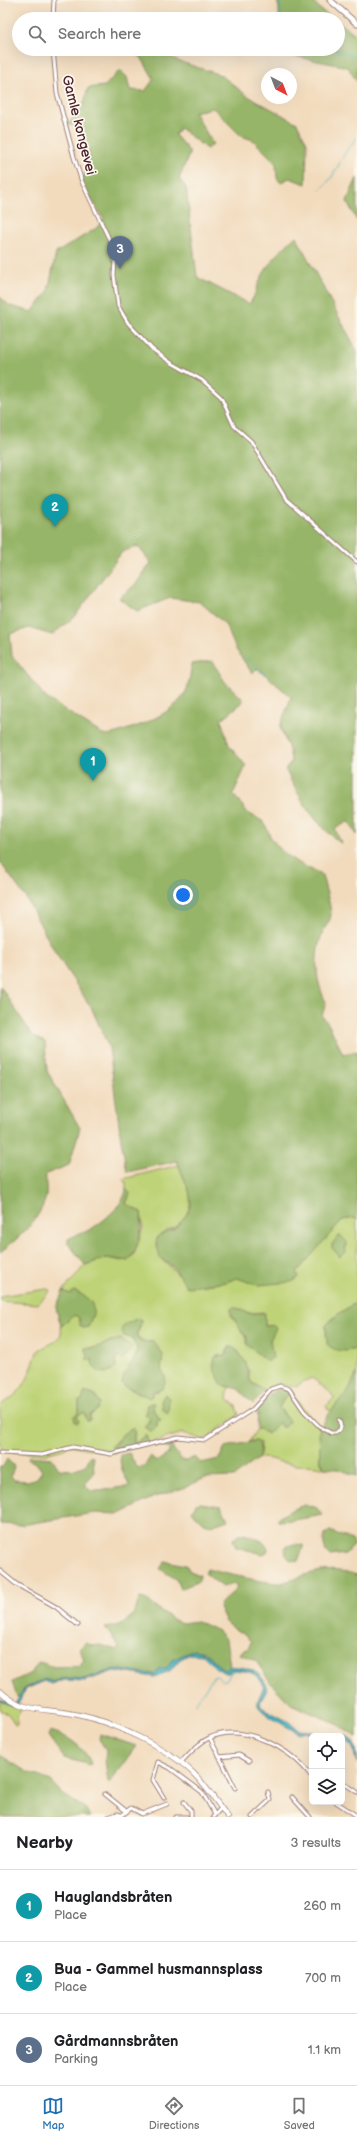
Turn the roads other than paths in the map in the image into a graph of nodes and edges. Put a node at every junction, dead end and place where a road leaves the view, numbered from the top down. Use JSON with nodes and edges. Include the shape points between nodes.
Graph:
{"nodes":[{"id":1,"x":54,"y":0,"type":"edge"},
{"id":2,"x":330,"y":0,"type":"edge"},
{"id":3,"x":333,"y":0,"type":"edge"},
{"id":4,"x":53,"y":12,"type":"edge"},
{"id":5,"x":344,"y":12,"type":"edge"},
{"id":6,"x":345,"y":13,"type":"edge"},
{"id":7,"x":357,"y":21,"type":"edge"},
{"id":8,"x":357,"y":24,"type":"edge"},
{"id":9,"x":54,"y":56,"type":"edge"},
{"id":10,"x":357,"y":562,"type":"edge"},
{"id":11,"x":339,"y":1420,"type":"dead end"},
{"id":12,"x":0,"y":1453,"type":"edge"},
{"id":13,"x":0,"y":1571,"type":"edge"},
{"id":14,"x":78,"y":1625,"type":"dead end"},
{"id":15,"x":0,"y":1691,"type":"edge"},
{"id":16,"x":210,"y":1738,"type":"junction"},
{"id":17,"x":219,"y":1757,"type":"junction"},
{"id":18,"x":181,"y":1762,"type":"junction"},
{"id":19,"x":249,"y":1762,"type":"dead end"},
{"id":20,"x":307,"y":1768,"type":"joint"},
{"id":21,"x":309,"y":1772,"type":"edge"},
{"id":22,"x":345,"y":1784,"type":"edge"},
{"id":23,"x":235,"y":1788,"type":"dead end"},
{"id":24,"x":268,"y":1792,"type":"dead end"},
{"id":25,"x":357,"y":1792,"type":"edge"},
{"id":26,"x":105,"y":1794,"type":"dead end"},
{"id":27,"x":292,"y":1797,"type":"dead end"},
{"id":28,"x":164,"y":1798,"type":"dead end"},
{"id":29,"x":184,"y":1802,"type":"dead end"},
{"id":30,"x":167,"y":1804,"type":"dead end"},
{"id":31,"x":340,"y":1805,"type":"edge"},
{"id":32,"x":221,"y":1808,"type":"junction"},
{"id":33,"x":126,"y":1811,"type":"junction"},
{"id":34,"x":121,"y":1816,"type":"edge"},
{"id":35,"x":214,"y":1816,"type":"edge"},
{"id":36,"x":357,"y":1816,"type":"edge"},
{"id":37,"x":108,"y":1817,"type":"edge"},
{"id":38,"x":176,"y":1817,"type":"edge"},
{"id":39,"x":187,"y":1817,"type":"edge"},
{"id":40,"x":191,"y":1817,"type":"edge"},
{"id":41,"x":228,"y":1817,"type":"edge"},
{"id":42,"x":252,"y":1817,"type":"edge"},
{"id":43,"x":310,"y":1817,"type":"edge"}],
"edges":[{"from":1,"to":4,"type":"street"},
{"from":2,"to":5,"type":"highway"},
{"from":3,"to":7,"type":"highway"},
{"from":6,"to":8,"type":"highway"},
{"from":9,"to":10,"type":"street","name":"Gamle kongevei","via":[[57,93],[74,158],[82,182],[104,225],[115,259],[114,275],[118,306],[128,323],[152,349],[202,380],[221,397],[234,426],[251,442],[286,499]]},
{"from":11,"to":12,"type":"street","via":[[341,1427],[336,1433],[323,1429],[304,1411],[289,1389],[280,1386],[272,1388],[253,1409],[205,1440],[178,1437],[111,1454],[73,1447],[42,1455]]},
{"from":13,"to":14,"type":"street","via":[[16,1584],[56,1607]]},
{"from":15,"to":18,"type":"main road","via":[[21,1706],[67,1712],[96,1720],[143,1740]]},
{"from":16,"to":17,"type":"street"},
{"from":16,"to":18,"type":"street"},
{"from":16,"to":20,"type":"street","via":[[228,1733],[247,1736],[282,1749]]},
{"from":17,"to":19,"type":"street","via":[[239,1755]]},
{"from":17,"to":23,"type":"street"},
{"from":18,"to":32,"type":"main road","via":[[201,1781]]},
{"from":20,"to":21,"type":"street"},
{"from":22,"to":25,"type":"street"},
{"from":24,"to":42,"type":"street","via":[[270,1800]]},
{"from":26,"to":33,"type":"street"},
{"from":27,"to":43,"type":"street"},
{"from":28,"to":35,"type":"street","via":[[153,1780],[158,1762],[202,1792]]},
{"from":29,"to":40,"type":"street","via":[[191,1812]]},
{"from":30,"to":33,"type":"street","via":[[142,1814],[131,1808]]},
{"from":31,"to":36,"type":"street"},
{"from":32,"to":35,"type":"street"},
{"from":32,"to":41,"type":"main road"},
{"from":33,"to":34,"type":"street"},
{"from":34,"to":37,"type":"street","via":[[117,1814]]},
{"from":38,"to":39,"type":"street"}]}
